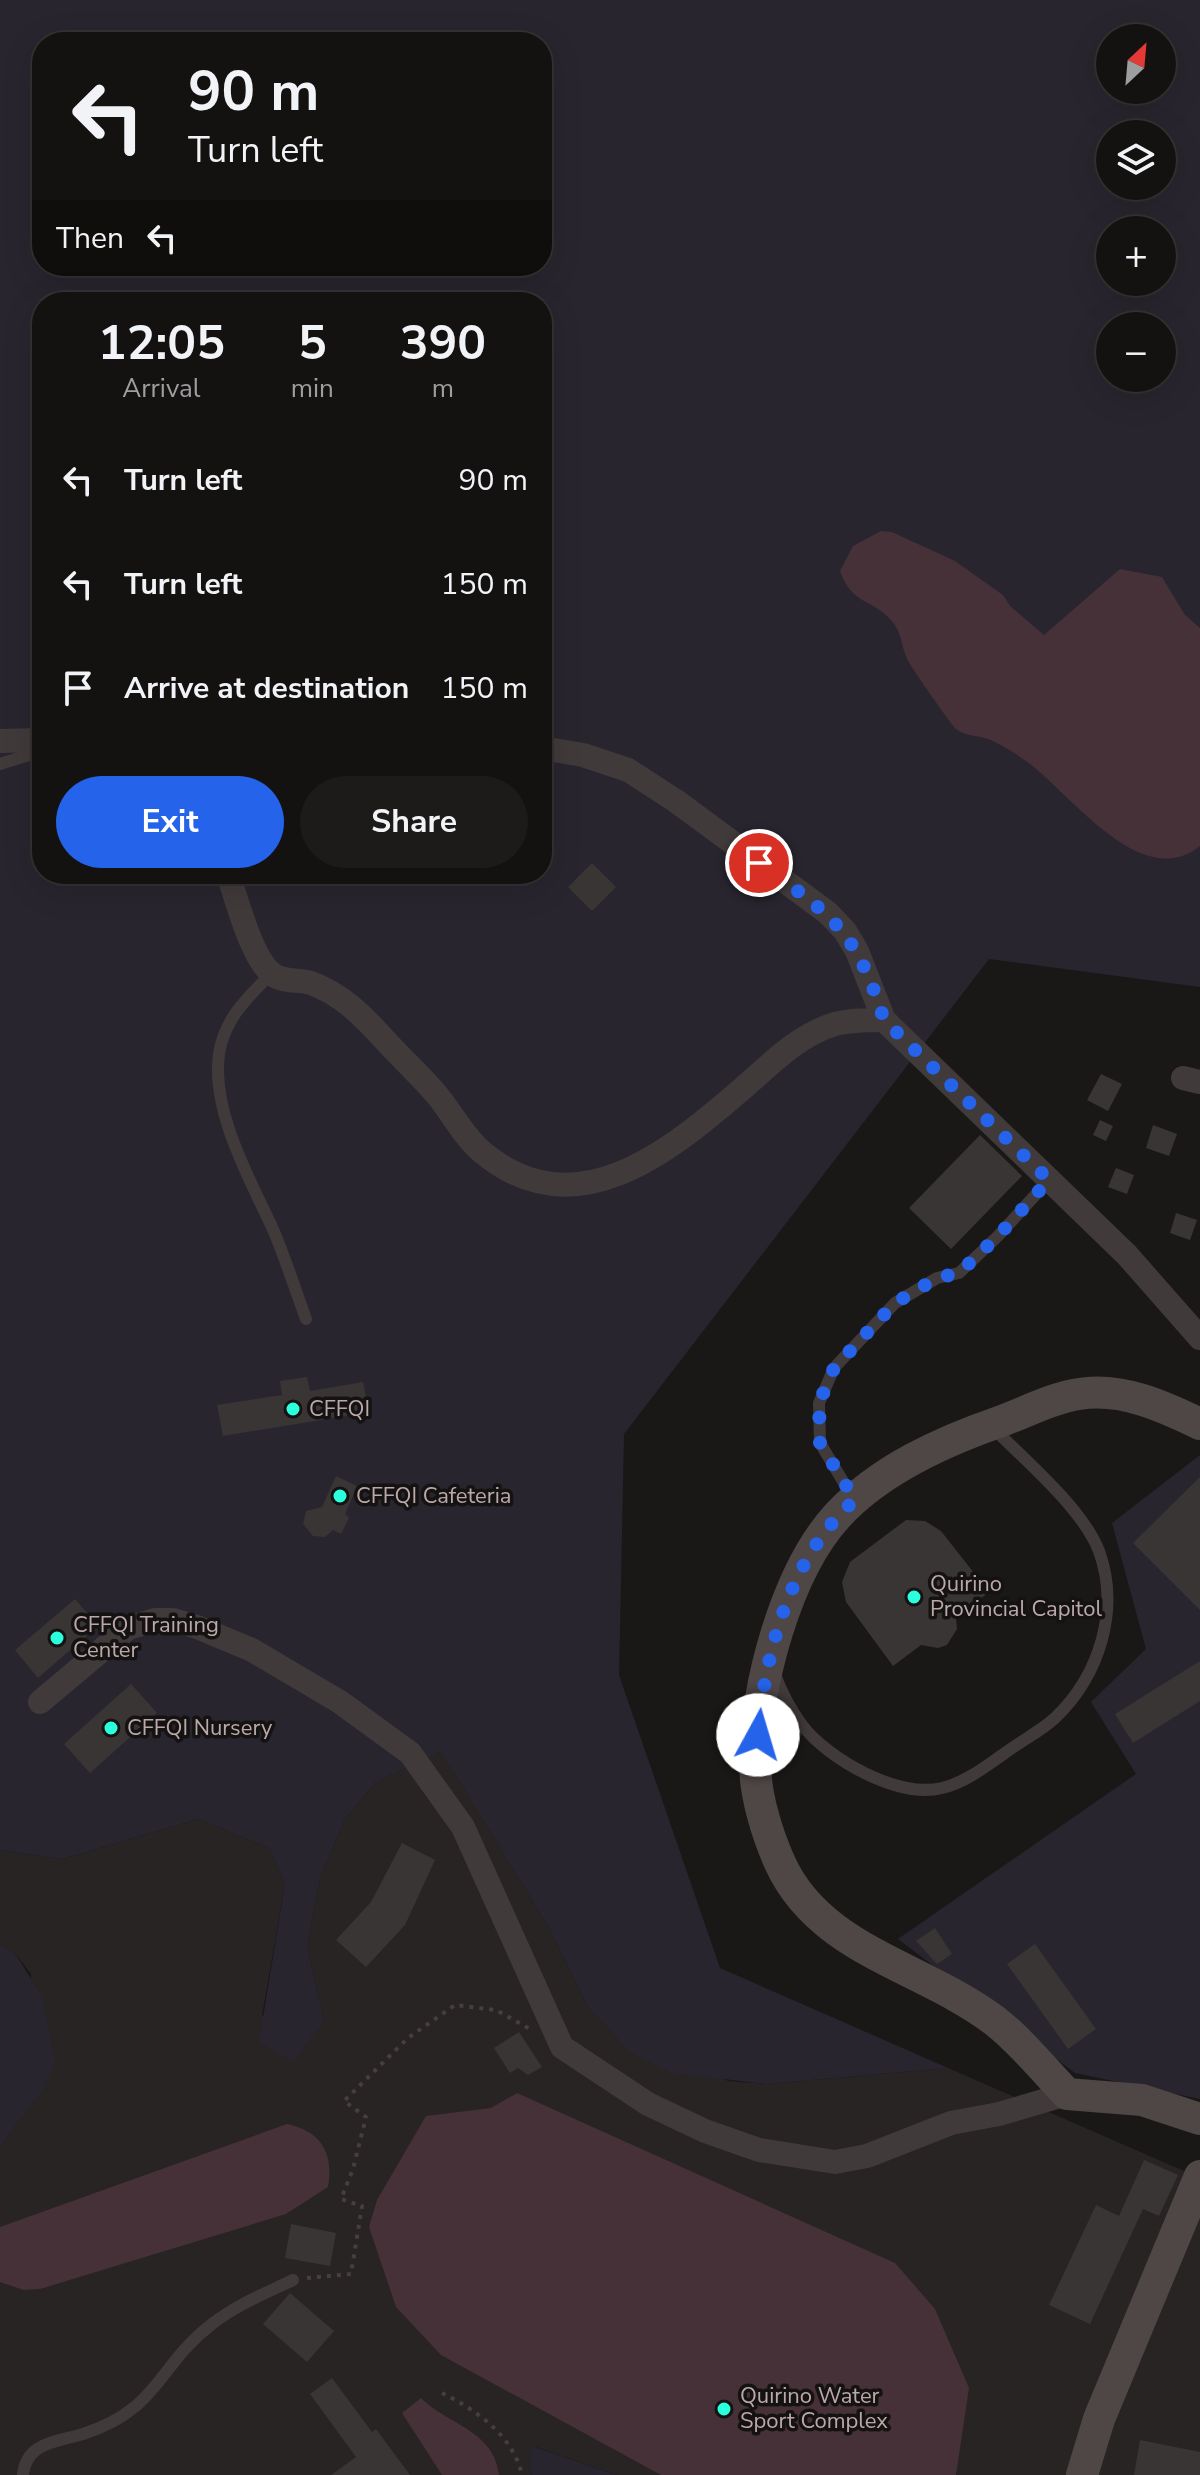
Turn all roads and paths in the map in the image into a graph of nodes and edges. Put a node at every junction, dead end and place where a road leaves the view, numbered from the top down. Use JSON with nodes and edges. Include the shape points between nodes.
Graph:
{"nodes":[{"id":1,"x":32,"y":740,"type":"edge"},
{"id":2,"x":0,"y":741,"type":"edge"},
{"id":3,"x":552,"y":750,"type":"edge"},
{"id":4,"x":32,"y":754,"type":"edge"},
{"id":5,"x":0,"y":764,"type":"edge"},
{"id":6,"x":232,"y":884,"type":"edge"},
{"id":7,"x":271,"y":974,"type":"junction"},
{"id":8,"x":884,"y":1020,"type":"junction"},
{"id":9,"x":1049,"y":1180,"type":"junction"},
{"id":10,"x":306,"y":1319,"type":"dead end"},
{"id":11,"x":1200,"y":1338,"type":"edge"},
{"id":12,"x":1200,"y":1424,"type":"edge"},
{"id":13,"x":990,"y":1425,"type":"junction"},
{"id":14,"x":855,"y":1500,"type":"junction"},
{"id":15,"x":768,"y":1657,"type":"junction"},
{"id":16,"x":40,"y":1702,"type":"dead end"},
{"id":17,"x":562,"y":2047,"type":"junction"},
{"id":18,"x":1067,"y":2094,"type":"junction"},
{"id":19,"x":1200,"y":2119,"type":"edge"},
{"id":20,"x":1200,"y":2176,"type":"edge"},
{"id":21,"x":293,"y":2280,"type":"joint"},
{"id":22,"x":442,"y":2393,"type":"dead end"},
{"id":23,"x":23,"y":2475,"type":"edge"},
{"id":24,"x":522,"y":2475,"type":"edge"},
{"id":25,"x":1082,"y":2475,"type":"edge"}],
"edges":[{"from":1,"to":2,"type":"street"},
{"from":3,"to":8,"type":"street","via":[[628,770],[828,913],[857,951]]},
{"from":4,"to":5,"type":"lane"},
{"from":6,"to":7,"type":"street","via":[[259,957]]},
{"from":7,"to":8,"type":"street","via":[[334,993],[365,1018],[436,1094],[479,1150],[527,1178],[553,1184],[586,1185],[617,1175],[673,1146],[792,1046],[835,1024]]},
{"from":7,"to":10,"type":"lane","via":[[243,1001],[227,1030],[219,1055],[223,1107]]},
{"from":8,"to":9,"type":"street"},
{"from":9,"to":11,"type":"street","via":[[1127,1255]]},
{"from":9,"to":14,"type":"lane","via":[[959,1273],[937,1278],[895,1303],[834,1368],[819,1403],[820,1443]]},
{"from":12,"to":13,"type":"street","via":[[1126,1395],[1079,1394]]},
{"from":13,"to":14,"type":"street","via":[[941,1443]]},
{"from":13,"to":15,"type":"lane","via":[[1063,1498],[1098,1549],[1111,1596],[1101,1647],[1056,1717],[977,1773],[940,1789],[895,1786],[831,1752],[803,1727],[783,1696]]},
{"from":14,"to":15,"type":"street","via":[[838,1515],[803,1569]]},
{"from":15,"to":18,"type":"street","via":[[755,1764],[758,1789],[779,1862],[804,1905],[891,1965],[995,2021]]},
{"from":16,"to":17,"type":"street","via":[[128,1628],[173,1620],[252,1650],[340,1702],[410,1753],[463,1827]]},
{"from":17,"to":18,"type":"street","via":[[648,2104],[705,2131],[759,2150],[820,2160],[867,2156],[951,2123]]},
{"from":17,"to":21,"type":"path","via":[[496,2010],[455,2005],[408,2038],[344,2101],[366,2117],[341,2199],[362,2206],[351,2274]]},
{"from":18,"to":19,"type":"street","via":[[1142,2100]]},
{"from":20,"to":25,"type":"street","via":[[1099,2419]]},
{"from":21,"to":23,"type":"lane","via":[[212,2324],[183,2351],[145,2401],[113,2424],[41,2445],[27,2459]]},
{"from":22,"to":24,"type":"path","via":[[508,2442]]}]}
